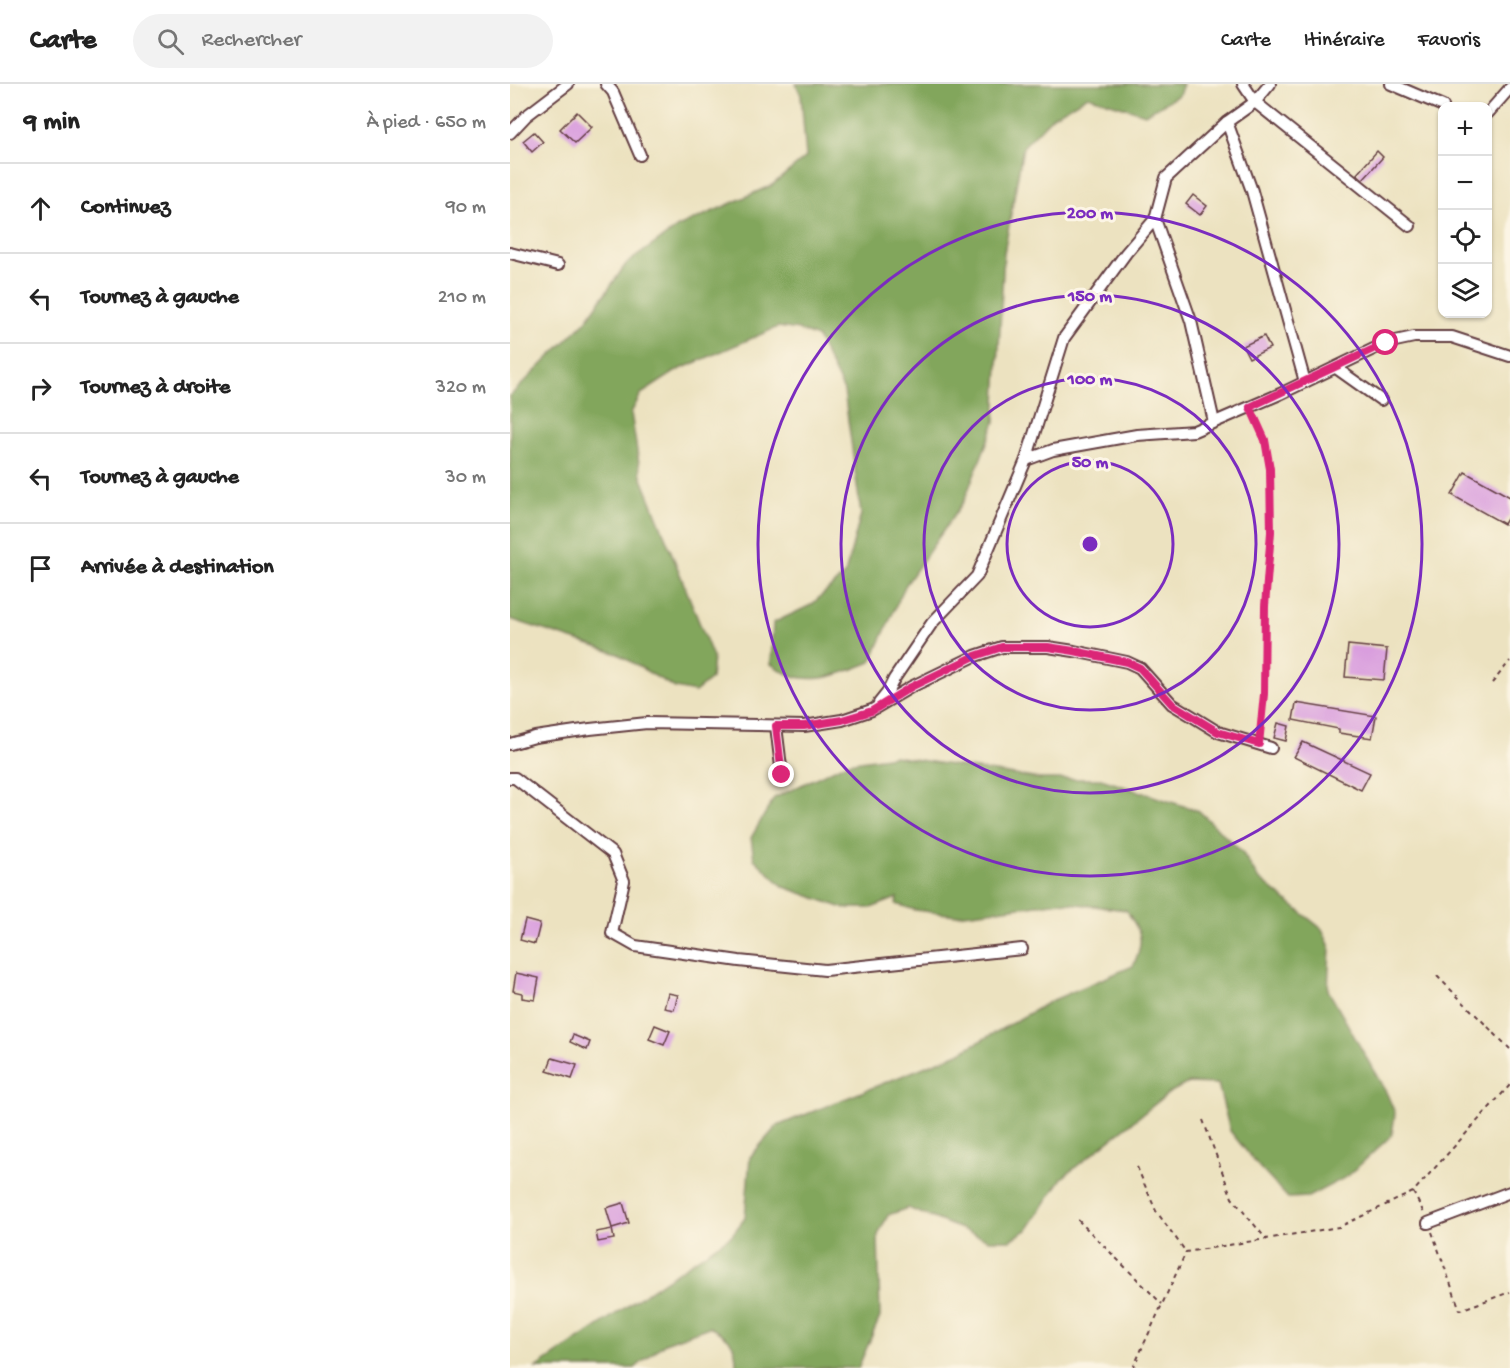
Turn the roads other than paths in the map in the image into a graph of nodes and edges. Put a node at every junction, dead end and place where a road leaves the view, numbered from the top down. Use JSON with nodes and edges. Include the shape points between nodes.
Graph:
{"nodes":[{"id":1,"x":567,"y":84,"type":"edge"},
{"id":2,"x":606,"y":84,"type":"edge"},
{"id":3,"x":1243,"y":84,"type":"edge"},
{"id":4,"x":1270,"y":84,"type":"edge"},
{"id":5,"x":1391,"y":84,"type":"edge"},
{"id":6,"x":1510,"y":88,"type":"edge"},
{"id":7,"x":1255,"y":102,"type":"junction"},
{"id":8,"x":1438,"y":104,"type":"edge"},
{"id":9,"x":1492,"y":108,"type":"edge"},
{"id":10,"x":1227,"y":122,"type":"junction"},
{"id":11,"x":510,"y":133,"type":"edge"},
{"id":12,"x":640,"y":155,"type":"dead end"},
{"id":13,"x":1155,"y":219,"type":"junction"},
{"id":14,"x":1410,"y":226,"type":"dead end"},
{"id":15,"x":510,"y":253,"type":"edge"},
{"id":16,"x":558,"y":265,"type":"dead end"},
{"id":17,"x":1510,"y":356,"type":"edge"},
{"id":18,"x":1336,"y":368,"type":"junction"},
{"id":19,"x":1305,"y":382,"type":"junction"},
{"id":20,"x":1381,"y":400,"type":"dead end"},
{"id":21,"x":1214,"y":423,"type":"junction"},
{"id":22,"x":1026,"y":460,"type":"junction"},
{"id":23,"x":872,"y":711,"type":"junction"},
{"id":24,"x":776,"y":726,"type":"junction"},
{"id":25,"x":510,"y":744,"type":"edge"},
{"id":26,"x":1271,"y":748,"type":"dead end"},
{"id":27,"x":782,"y":775,"type":"dead end"},
{"id":28,"x":510,"y":778,"type":"edge"},
{"id":29,"x":1022,"y":949,"type":"dead end"},
{"id":30,"x":1510,"y":1192,"type":"edge"},
{"id":31,"x":1428,"y":1223,"type":"road end"}],
"edges":[{"from":1,"to":11,"type":"street"},
{"from":2,"to":12,"type":"street"},
{"from":3,"to":7,"type":"street"},
{"from":4,"to":7,"type":"street"},
{"from":5,"to":8,"type":"street"},
{"from":6,"to":9,"type":"street"},
{"from":7,"to":10,"type":"street"},
{"from":7,"to":14,"type":"street"},
{"from":10,"to":13,"type":"street","via":[[1166,178]]},
{"from":10,"to":19,"type":"street","via":[[1252,191]]},
{"from":13,"to":21,"type":"street","via":[[1191,321]]},
{"from":13,"to":22,"type":"street","via":[[1064,338]]},
{"from":15,"to":16,"type":"street"},
{"from":17,"to":18,"type":"street","via":[[1452,337],[1414,337],[1386,343]]},
{"from":18,"to":19,"type":"street"},
{"from":18,"to":20,"type":"street"},
{"from":19,"to":21,"type":"street"},
{"from":21,"to":22,"type":"street","via":[[1194,431],[1137,435],[1053,450]]},
{"from":22,"to":23,"type":"street","via":[[977,576],[932,623]]},
{"from":23,"to":24,"type":"street","via":[[804,726]]},
{"from":23,"to":26,"type":"street","via":[[975,656],[1002,647],[1048,647],[1140,668],[1172,704],[1218,732]]},
{"from":24,"to":25,"type":"street","via":[[647,723]]},
{"from":24,"to":27,"type":"street"},
{"from":28,"to":29,"type":"street","via":[[613,854],[624,881],[612,933],[635,946],[825,970]]},
{"from":30,"to":31,"type":"street"}]}
